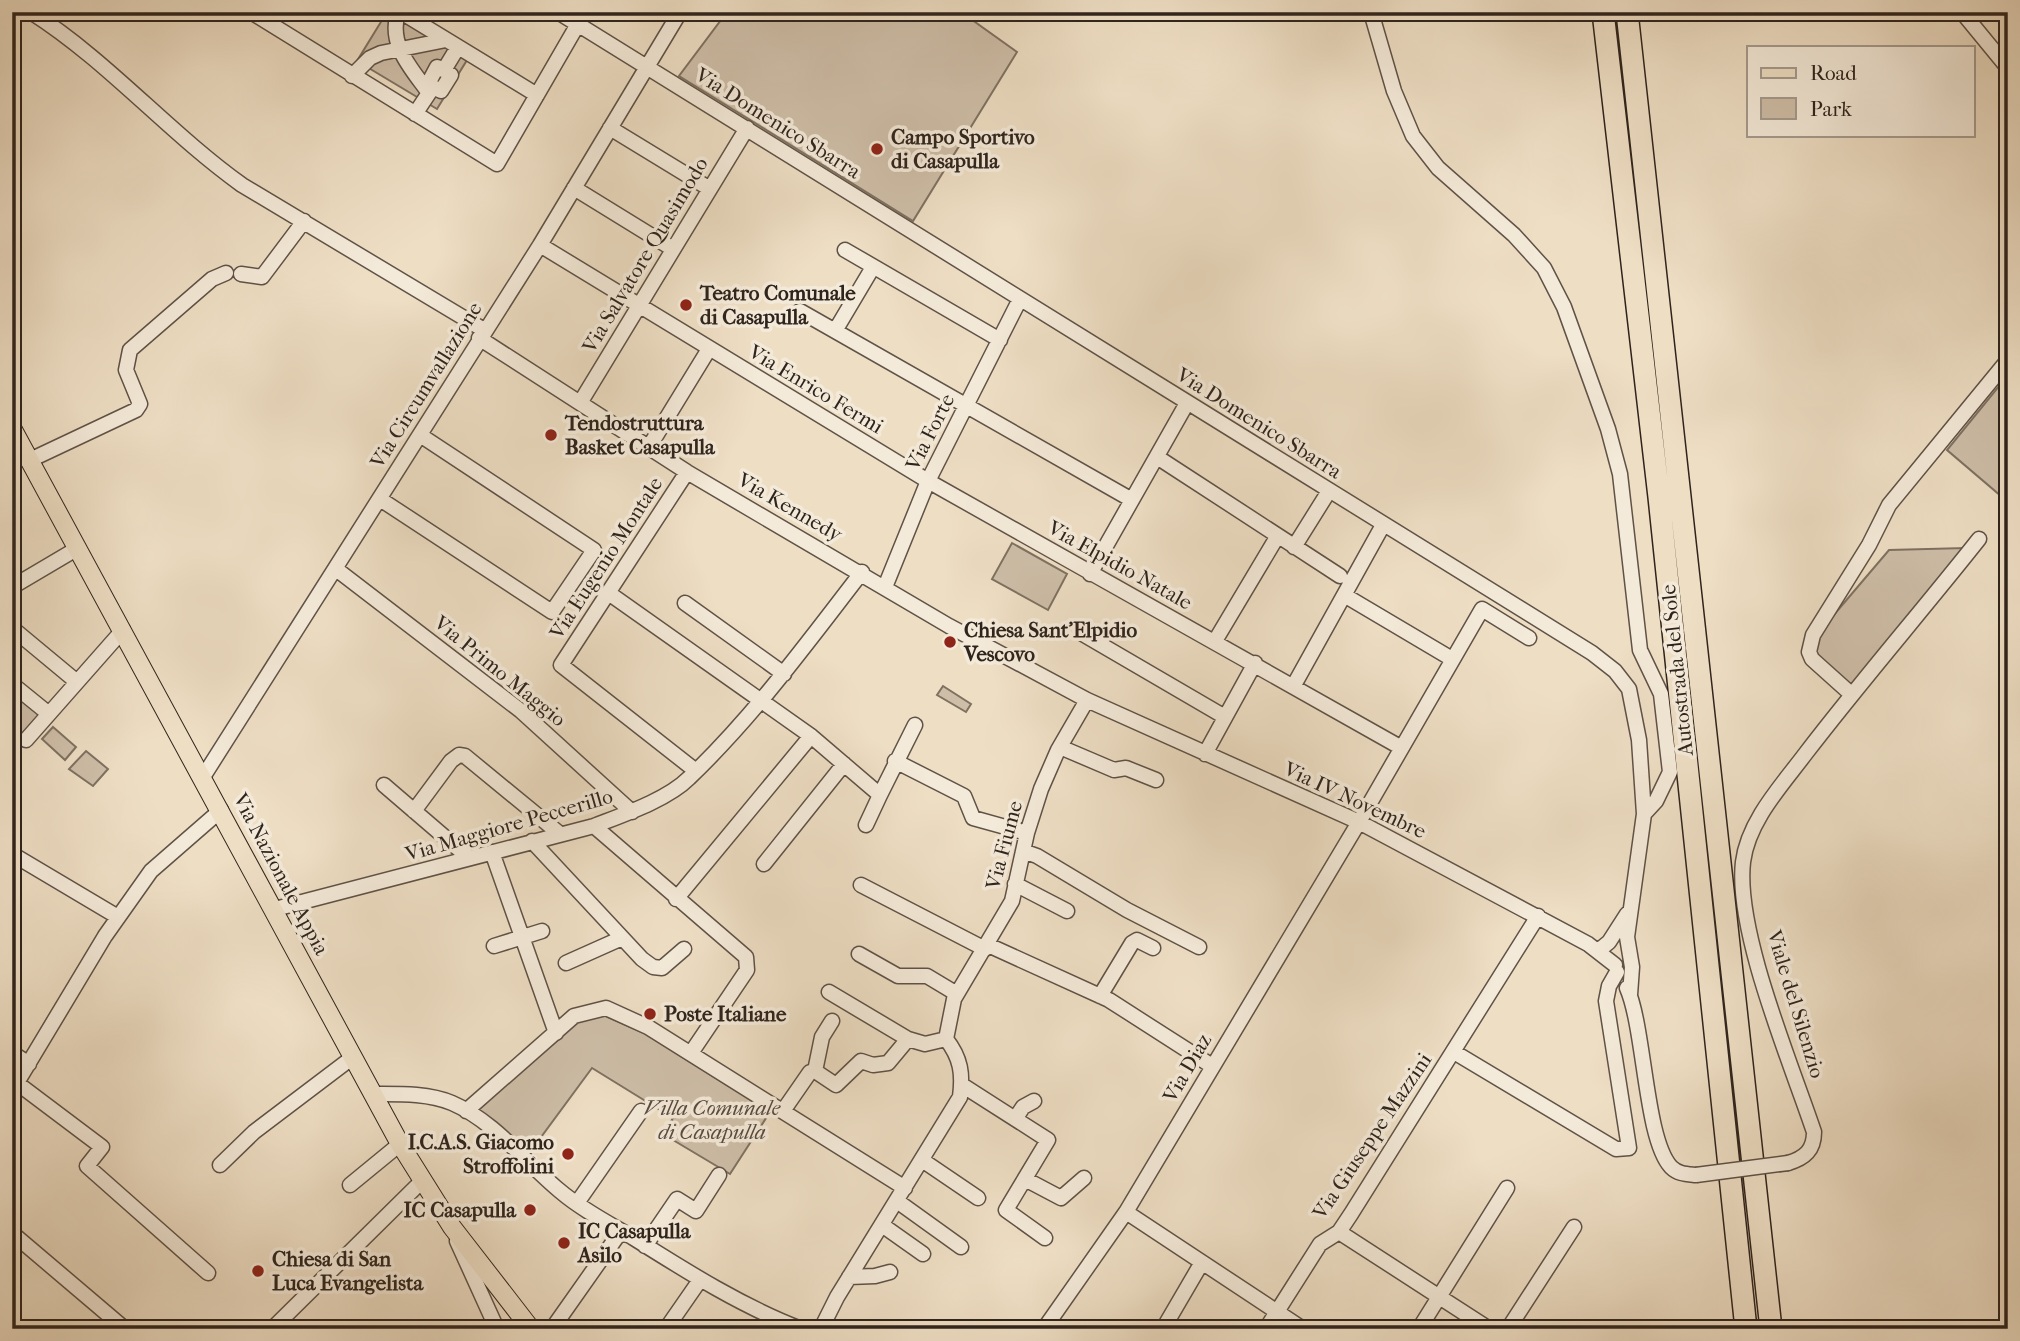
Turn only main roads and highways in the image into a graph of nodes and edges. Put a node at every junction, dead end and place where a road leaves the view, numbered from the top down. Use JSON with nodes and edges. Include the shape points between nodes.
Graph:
{"nodes":[{"id":1,"x":1603,"y":12,"type":"edge"},
{"id":2,"x":1627,"y":12,"type":"edge"},
{"id":3,"x":12,"y":428,"type":"edge"},
{"id":4,"x":1767,"y":1292,"type":"junction"},
{"id":5,"x":531,"y":1329,"type":"edge"},
{"id":6,"x":1745,"y":1329,"type":"edge"},
{"id":7,"x":1771,"y":1329,"type":"edge"},
{"id":8,"x":1777,"y":1329,"type":"edge"}],
"edges":[{"from":1,"to":6,"type":"highway","name":"Autostrada del Sole","via":[[1659,497]]},
{"from":2,"to":4,"type":"highway","name":"Autostrada del Sole"},
{"from":3,"to":5,"type":"main road","name":"Via Nazionale Appia","via":[[400,1144],[452,1227]]},
{"from":4,"to":7,"type":"highway","name":"Autostrada del Sole"},
{"from":4,"to":8,"type":"highway"}]}
